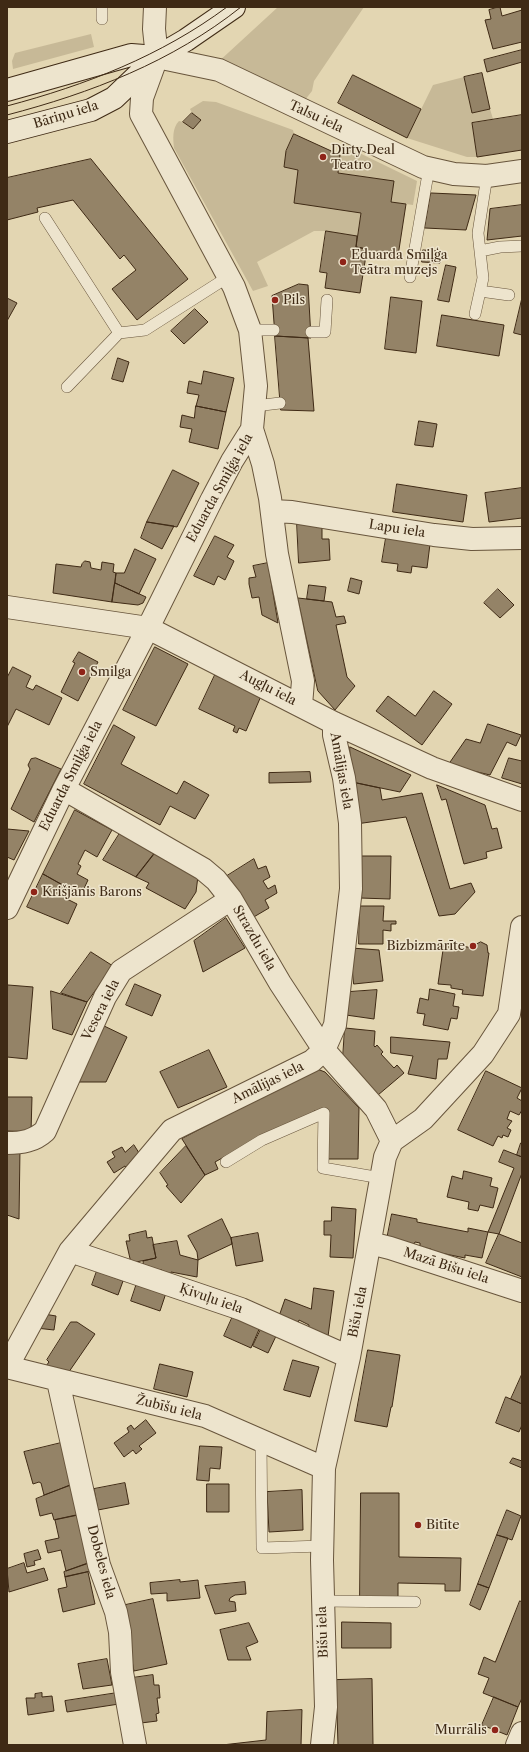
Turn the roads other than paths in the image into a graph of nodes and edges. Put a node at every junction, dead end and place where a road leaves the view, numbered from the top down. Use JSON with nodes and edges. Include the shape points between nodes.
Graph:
{"nodes":[{"id":1,"x":102,"y":7,"type":"edge"},
{"id":2,"x":155,"y":7,"type":"edge"},
{"id":3,"x":234,"y":7,"type":"edge"},
{"id":4,"x":102,"y":19,"type":"dead end"},
{"id":5,"x":156,"y":57,"type":"junction"},
{"id":6,"x":7,"y":90,"type":"edge"},
{"id":7,"x":7,"y":132,"type":"edge"},
{"id":8,"x":429,"y":168,"type":"junction"},
{"id":9,"x":522,"y":171,"type":"edge"},
{"id":10,"x":487,"y":176,"type":"junction"},
{"id":11,"x":46,"y":218,"type":"dead end"},
{"id":12,"x":522,"y":246,"type":"edge"},
{"id":13,"x":480,"y":251,"type":"junction"},
{"id":14,"x":410,"y":276,"type":"dead end"},
{"id":15,"x":228,"y":277,"type":"junction"},
{"id":16,"x":480,"y":291,"type":"junction"},
{"id":17,"x":509,"y":295,"type":"dead end"},
{"id":18,"x":327,"y":300,"type":"dead end"},
{"id":19,"x":475,"y":314,"type":"dead end"},
{"id":20,"x":250,"y":330,"type":"junction"},
{"id":21,"x":274,"y":330,"type":"dead end"},
{"id":22,"x":311,"y":332,"type":"dead end"},
{"id":23,"x":119,"y":333,"type":"junction"},
{"id":24,"x":67,"y":387,"type":"dead end"},
{"id":25,"x":280,"y":403,"type":"dead end"},
{"id":26,"x":255,"y":406,"type":"junction"},
{"id":27,"x":252,"y":429,"type":"junction"},
{"id":28,"x":272,"y":511,"type":"junction"},
{"id":29,"x":522,"y":538,"type":"edge"},
{"id":30,"x":7,"y":607,"type":"edge"},
{"id":31,"x":148,"y":628,"type":"junction"},
{"id":32,"x":301,"y":705,"type":"junction"},
{"id":33,"x":334,"y":723,"type":"junction"},
{"id":34,"x":64,"y":789,"type":"junction"},
{"id":35,"x":522,"y":800,"type":"edge"},
{"id":36,"x":231,"y":899,"type":"junction"},
{"id":37,"x":7,"y":908,"type":"edge"},
{"id":38,"x":522,"y":926,"type":"edge"},
{"id":39,"x":324,"y":1050,"type":"junction"},
{"id":40,"x":392,"y":1141,"type":"junction"},
{"id":41,"x":7,"y":1143,"type":"edge"},
{"id":42,"x":226,"y":1162,"type":"dead end"},
{"id":43,"x":381,"y":1178,"type":"junction"},
{"id":44,"x":370,"y":1243,"type":"junction"},
{"id":45,"x":70,"y":1251,"type":"junction"},
{"id":46,"x":522,"y":1291,"type":"edge"},
{"id":47,"x":349,"y":1357,"type":"junction"},
{"id":48,"x":7,"y":1367,"type":"edge"},
{"id":49,"x":58,"y":1381,"type":"junction"},
{"id":50,"x":261,"y":1441,"type":"junction"},
{"id":51,"x":324,"y":1468,"type":"junction"},
{"id":52,"x":322,"y":1546,"type":"junction"},
{"id":53,"x":322,"y":1601,"type":"junction"},
{"id":54,"x":415,"y":1602,"type":"dead end"},
{"id":55,"x":522,"y":1733,"type":"edge"},
{"id":56,"x":135,"y":1745,"type":"edge"},
{"id":57,"x":322,"y":1745,"type":"edge"},
{"id":58,"x":517,"y":1745,"type":"edge"}],
"edges":[{"from":1,"to":4,"type":"lane"},
{"from":2,"to":5,"type":"street","name":"Eduarda Smiļģa iela"},
{"from":3,"to":5,"type":"street","name":"Bāriņu iela"},
{"from":5,"to":6,"type":"street","via":[[131,55]]},
{"from":5,"to":7,"type":"street","name":"Bāriņu iela","via":[[114,98],[91,110]]},
{"from":5,"to":8,"type":"street","name":"Talsu iela","via":[[219,70]]},
{"from":5,"to":15,"type":"street","name":"Eduarda Smiļģa iela","via":[[142,98],[141,114]]},
{"from":8,"to":10,"type":"street","name":"Talsu iela","via":[[454,174]]},
{"from":8,"to":14,"type":"lane"},
{"from":9,"to":10,"type":"street","name":"Talsu iela"},
{"from":10,"to":13,"type":"lane","via":[[478,233]]},
{"from":11,"to":23,"type":"lane"},
{"from":12,"to":13,"type":"lane"},
{"from":13,"to":16,"type":"lane","via":[[483,278]]},
{"from":15,"to":20,"type":"street","name":"Eduarda Smiļģa iela"},
{"from":15,"to":23,"type":"lane","via":[[145,330]]},
{"from":16,"to":17,"type":"lane"},
{"from":16,"to":19,"type":"lane"},
{"from":18,"to":22,"type":"lane","via":[[325,332]]},
{"from":20,"to":21,"type":"lane"},
{"from":20,"to":26,"type":"street","name":"Eduarda Smiļģa iela","via":[[256,386]]},
{"from":23,"to":24,"type":"lane"},
{"from":25,"to":26,"type":"lane"},
{"from":26,"to":27,"type":"street","name":"Eduarda Smiļģa iela"},
{"from":27,"to":28,"type":"street","via":[[263,464]]},
{"from":27,"to":31,"type":"street","name":"Eduarda Smiļģa iela","via":[[215,493]]},
{"from":28,"to":29,"type":"street","name":"Lapu iela","via":[[434,535],[472,539]]},
{"from":28,"to":32,"type":"street","via":[[277,554],[303,681]]},
{"from":30,"to":31,"type":"street","name":"Augļu iela"},
{"from":31,"to":32,"type":"street","name":"Augļu iela"},
{"from":31,"to":34,"type":"street","name":"Eduarda Smiļģa iela"},
{"from":32,"to":33,"type":"street","name":"Augļu iela"},
{"from":33,"to":35,"type":"street","name":"Augļu iela","via":[[432,768]]},
{"from":33,"to":39,"type":"street","name":"Amālijas iela","via":[[350,823],[351,889],[335,1025]]},
{"from":34,"to":36,"type":"street","name":"Strazdu iela","via":[[203,869]]},
{"from":34,"to":37,"type":"street","name":"Eduarda Smiļģa iela"},
{"from":36,"to":39,"type":"street","name":"Strazdu iela","via":[[280,983]]},
{"from":36,"to":41,"type":"street","name":"Vesera iela","via":[[122,971],[104,997],[45,1131],[24,1142]]},
{"from":38,"to":40,"type":"street","via":[[509,1014],[483,1054],[423,1119]]},
{"from":39,"to":40,"type":"street","name":"Strazdu iela","via":[[376,1109]]},
{"from":39,"to":45,"type":"street","name":"Amālijas iela","via":[[312,1061],[243,1102],[172,1130]]},
{"from":40,"to":43,"type":"street","name":"Bišu iela","via":[[385,1157]]},
{"from":42,"to":43,"type":"lane","via":[[261,1139],[324,1113],[323,1168]]},
{"from":43,"to":44,"type":"street","name":"Bišu iela"},
{"from":44,"to":46,"type":"street","name":"Mazā Bišu iela"},
{"from":44,"to":47,"type":"street","name":"Bišu iela"},
{"from":45,"to":47,"type":"street","name":"Ķivuļu iela","via":[[241,1309]]},
{"from":45,"to":48,"type":"street","name":"Amālijas iela"},
{"from":47,"to":51,"type":"street","name":"Bišu iela"},
{"from":48,"to":49,"type":"street","name":"Žubīšu iela"},
{"from":49,"to":50,"type":"street","name":"Žubīšu iela","via":[[205,1416]]},
{"from":49,"to":56,"type":"street","name":"Dobeles iela","via":[[99,1565],[116,1612],[122,1672]]},
{"from":50,"to":51,"type":"street","name":"Žubīšu iela"},
{"from":50,"to":52,"type":"lane","via":[[262,1548]]},
{"from":51,"to":52,"type":"street","name":"Bišu iela"},
{"from":52,"to":53,"type":"street","name":"Bišu iela"},
{"from":53,"to":54,"type":"lane"},
{"from":53,"to":57,"type":"street","name":"Bišu iela","via":[[326,1707]]},
{"from":55,"to":58,"type":"street"}]}
